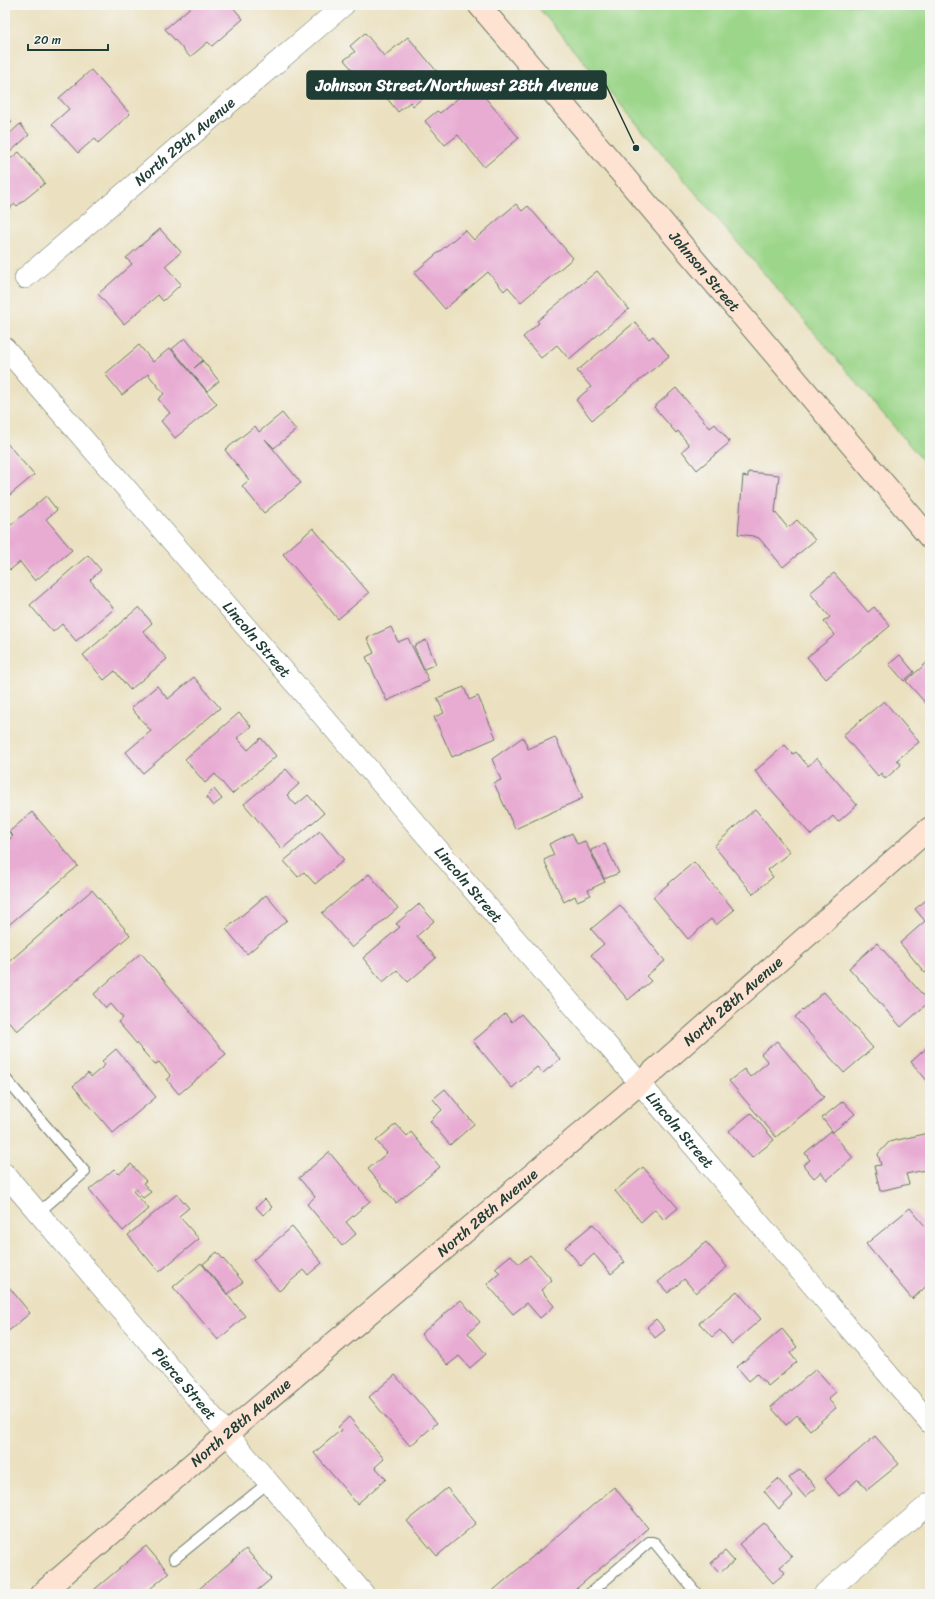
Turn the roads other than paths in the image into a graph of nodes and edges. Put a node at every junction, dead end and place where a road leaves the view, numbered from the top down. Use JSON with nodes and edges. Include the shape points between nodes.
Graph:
{"nodes":[{"id":1,"x":344,"y":5,"type":"edge"},
{"id":2,"x":480,"y":5,"type":"edge"},
{"id":3,"x":26,"y":278,"type":"dead end"},
{"id":4,"x":5,"y":348,"type":"edge"},
{"id":5,"x":930,"y":538,"type":"edge"},
{"id":6,"x":930,"y":828,"type":"edge"},
{"id":7,"x":5,"y":1078,"type":"edge"},
{"id":8,"x":640,"y":1083,"type":"junction"},
{"id":9,"x":5,"y":1174,"type":"edge"},
{"id":10,"x":38,"y":1213,"type":"junction"},
{"id":11,"x":930,"y":1423,"type":"edge"},
{"id":12,"x":228,"y":1433,"type":"junction"},
{"id":13,"x":269,"y":1482,"type":"junction"},
{"id":14,"x":930,"y":1503,"type":"edge"},
{"id":15,"x":174,"y":1559,"type":"dead end"},
{"id":16,"x":41,"y":1594,"type":"edge"},
{"id":17,"x":364,"y":1594,"type":"edge"},
{"id":18,"x":589,"y":1594,"type":"edge"},
{"id":19,"x":698,"y":1594,"type":"edge"},
{"id":20,"x":824,"y":1594,"type":"edge"}],
"edges":[{"from":1,"to":3,"type":"street","name":"North 29th Avenue"},
{"from":2,"to":5,"type":"street","name":"Johnson Street"},
{"from":4,"to":8,"type":"street","name":"Lincoln Street"},
{"from":6,"to":8,"type":"street","name":"North 28th Avenue"},
{"from":7,"to":10,"type":"lane","via":[[85,1172]]},
{"from":8,"to":11,"type":"street","name":"Lincoln Street"},
{"from":8,"to":12,"type":"street","name":"North 28th Avenue"},
{"from":9,"to":10,"type":"street","name":"Pierce Street"},
{"from":10,"to":12,"type":"street","name":"Pierce Street"},
{"from":12,"to":13,"type":"street","name":"Pierce Street"},
{"from":12,"to":16,"type":"street","name":"North 28th Avenue"},
{"from":13,"to":15,"type":"lane"},
{"from":13,"to":17,"type":"street","name":"Pierce Street"},
{"from":14,"to":20,"type":"street"},
{"from":18,"to":19,"type":"lane","via":[[649,1542],[655,1543]]}]}
